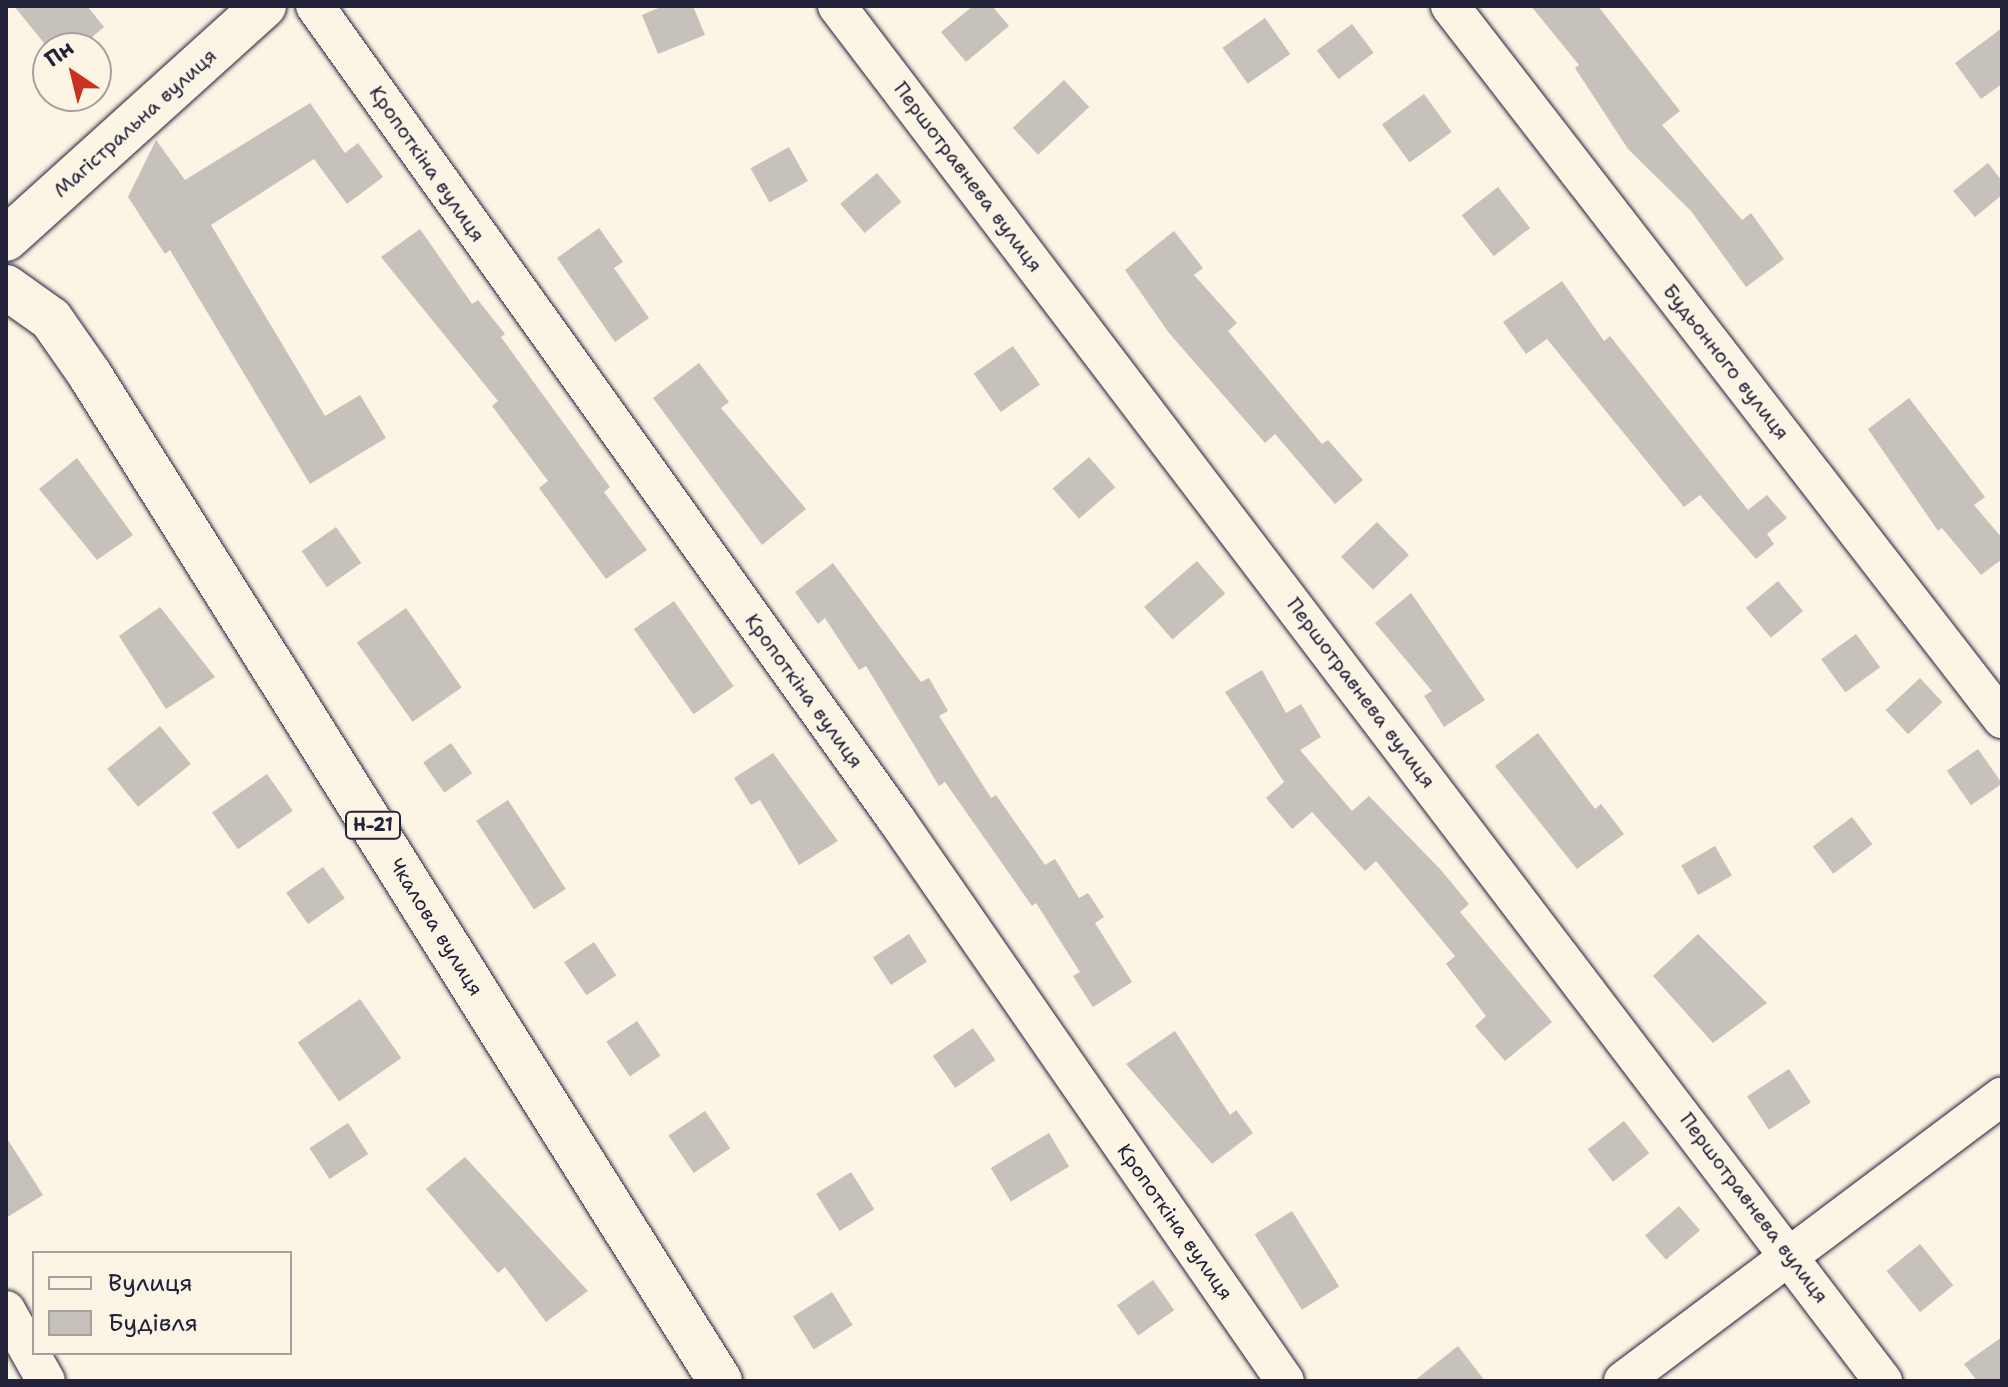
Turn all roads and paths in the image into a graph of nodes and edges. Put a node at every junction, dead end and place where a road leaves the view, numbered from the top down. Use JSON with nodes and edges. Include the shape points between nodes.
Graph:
{"nodes":[{"id":1,"x":264,"y":6,"type":"edge"},
{"id":2,"x":315,"y":6,"type":"edge"},
{"id":3,"x":837,"y":6,"type":"edge"},
{"id":4,"x":1450,"y":6,"type":"edge"},
{"id":5,"x":6,"y":239,"type":"edge"},
{"id":6,"x":6,"y":287,"type":"edge"},
{"id":7,"x":2002,"y":719,"type":"edge"},
{"id":8,"x":2002,"y":1096,"type":"edge"},
{"id":9,"x":1789,"y":1254,"type":"junction"},
{"id":10,"x":6,"y":1310,"type":"edge"},
{"id":11,"x":46,"y":1381,"type":"edge"},
{"id":12,"x":720,"y":1381,"type":"edge"},
{"id":13,"x":1285,"y":1381,"type":"edge"},
{"id":14,"x":1623,"y":1381,"type":"edge"},
{"id":15,"x":1883,"y":1381,"type":"edge"}],
"edges":[{"from":1,"to":5,"type":"main road","name":"Магістральна вулиця"},
{"from":2,"to":13,"type":"street","name":"Кропоткіна вулиця","via":[[896,819]]},
{"from":3,"to":9,"type":"street","name":"Першотравнева вулиця"},
{"from":4,"to":7,"type":"street","name":"Будьонного вулиця"},
{"from":6,"to":12,"type":"main road","name":"Чкалова вулиця","number":"Н-21","via":[[51,319],[90,375]]},
{"from":8,"to":9,"type":"street"},
{"from":9,"to":14,"type":"street"},
{"from":9,"to":15,"type":"street","name":"Першотравнева вулиця"},
{"from":10,"to":11,"type":"street"}]}
